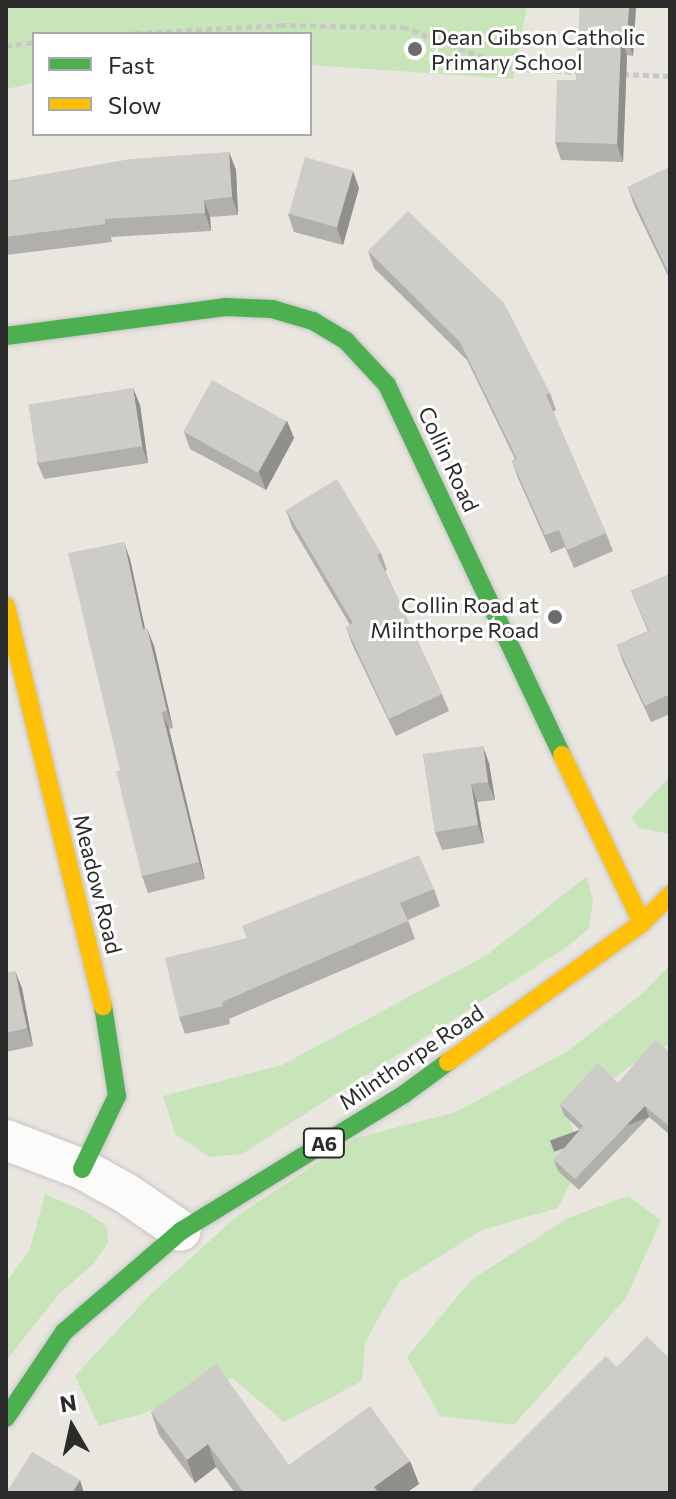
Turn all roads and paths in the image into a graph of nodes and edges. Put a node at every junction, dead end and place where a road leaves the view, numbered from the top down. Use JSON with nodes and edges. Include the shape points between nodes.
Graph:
{"nodes":[{"id":1,"x":152,"y":32,"type":"edge"},
{"id":2,"x":32,"y":42,"type":"edge"},
{"id":3,"x":6,"y":46,"type":"edge"},
{"id":4,"x":593,"y":72,"type":"edge"},
{"id":5,"x":608,"y":73,"type":"edge"},
{"id":6,"x":670,"y":76,"type":"edge"},
{"id":7,"x":6,"y":336,"type":"edge"},
{"id":8,"x":6,"y":606,"type":"edge"},
{"id":9,"x":670,"y":895,"type":"edge"},
{"id":10,"x":642,"y":923,"type":"junction"},
{"id":11,"x":6,"y":1140,"type":"edge"},
{"id":12,"x":82,"y":1169,"type":"junction"},
{"id":13,"x":181,"y":1231,"type":"junction"},
{"id":14,"x":6,"y":1418,"type":"edge"}],
"edges":[{"from":1,"to":4,"type":"path","via":[[280,25],[403,27],[515,69]]},
{"from":2,"to":3,"type":"path"},
{"from":5,"to":6,"type":"path"},
{"from":7,"to":10,"type":"main road","name":"Collin Road","via":[[225,307],[272,309],[313,321],[346,341],[387,385]]},
{"from":8,"to":12,"type":"main road","name":"Meadow Road","via":[[110,1035],[117,1096]]},
{"from":9,"to":10,"type":"main road","name":"Milnthorpe Road","number":"A6"},
{"from":10,"to":13,"type":"main road","name":"Milnthorpe Road","number":"A6","via":[[403,1095]]},
{"from":11,"to":12,"type":"street"},
{"from":12,"to":13,"type":"street"},
{"from":13,"to":14,"type":"main road","name":"Milnthorpe Road","number":"A6","via":[[64,1332]]}]}
